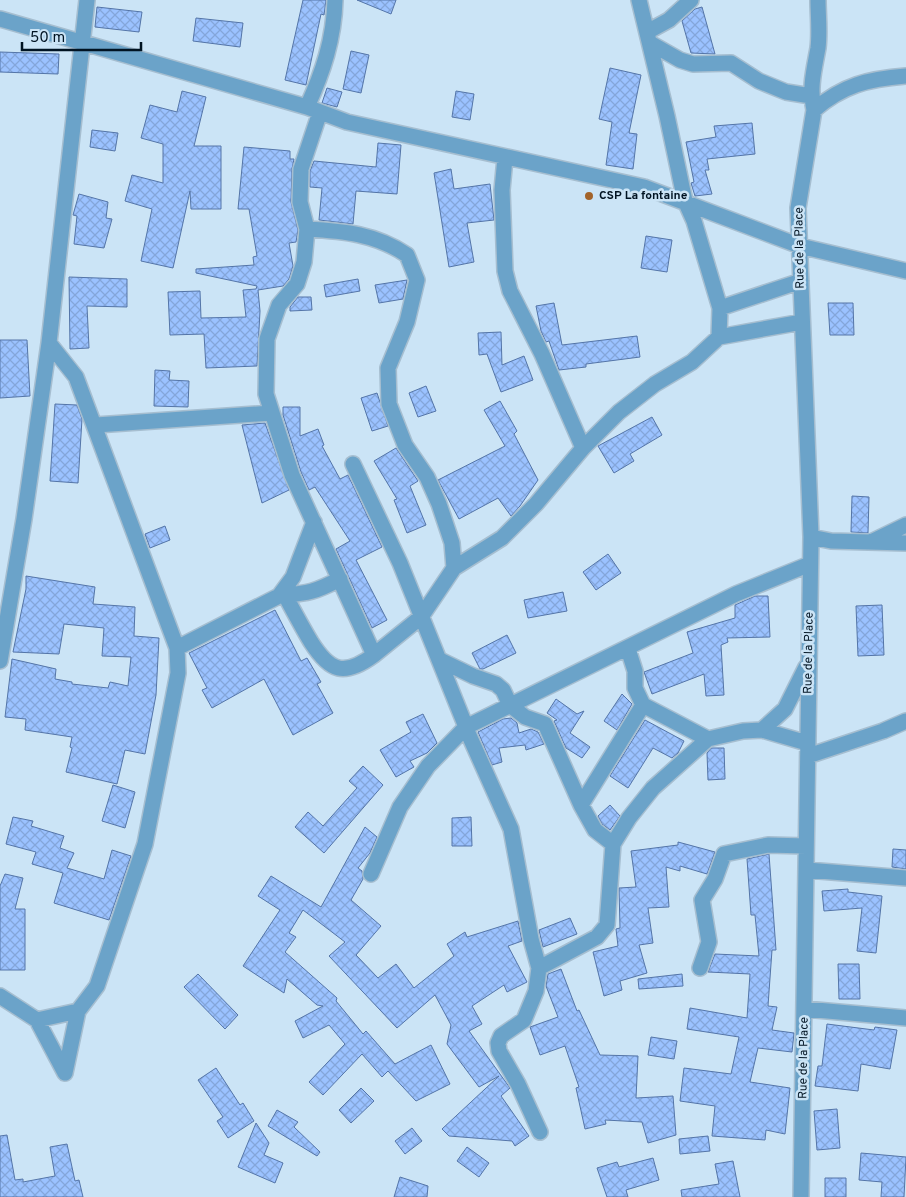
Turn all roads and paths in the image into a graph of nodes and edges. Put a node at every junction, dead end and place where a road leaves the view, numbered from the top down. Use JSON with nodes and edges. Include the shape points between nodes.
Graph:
{"nodes":[{"id":1,"x":87,"y":0,"type":"edge"},
{"id":2,"x":335,"y":0,"type":"edge"},
{"id":3,"x":638,"y":0,"type":"edge"},
{"id":4,"x":691,"y":0,"type":"edge"},
{"id":5,"x":818,"y":0,"type":"edge"},
{"id":6,"x":0,"y":19,"type":"edge"},
{"id":7,"x":648,"y":38,"type":"junction"},
{"id":8,"x":81,"y":43,"type":"junction"},
{"id":9,"x":906,"y":76,"type":"edge"},
{"id":10,"x":812,"y":103,"type":"junction"},
{"id":11,"x":313,"y":110,"type":"junction"},
{"id":12,"x":505,"y":158,"type":"junction"},
{"id":13,"x":685,"y":202,"type":"junction"},
{"id":14,"x":307,"y":229,"type":"junction"},
{"id":15,"x":800,"y":246,"type":"junction"},
{"id":16,"x":906,"y":271,"type":"edge"},
{"id":17,"x":801,"y":281,"type":"junction"},
{"id":18,"x":720,"y":308,"type":"junction"},
{"id":19,"x":802,"y":322,"type":"junction"},
{"id":20,"x":719,"y":337,"type":"junction"},
{"id":21,"x":49,"y":343,"type":"junction"},
{"id":22,"x":271,"y":413,"type":"junction"},
{"id":23,"x":96,"y":426,"type":"junction"},
{"id":24,"x":583,"y":448,"type":"junction"},
{"id":25,"x":353,"y":464,"type":"dead end"},
{"id":26,"x":314,"y":522,"type":"junction"},
{"id":27,"x":906,"y":525,"type":"edge"},
{"id":28,"x":811,"y":537,"type":"junction"},
{"id":29,"x":870,"y":543,"type":"junction"},
{"id":30,"x":906,"y":543,"type":"edge"},
{"id":31,"x":810,"y":564,"type":"junction"},
{"id":32,"x":454,"y":568,"type":"junction"},
{"id":33,"x":340,"y":580,"type":"junction"},
{"id":34,"x":282,"y":596,"type":"junction"},
{"id":35,"x":422,"y":617,"type":"junction"},
{"id":36,"x":177,"y":648,"type":"junction"},
{"id":37,"x":628,"y":649,"type":"junction"},
{"id":38,"x":374,"y":655,"type":"junction"},
{"id":39,"x":810,"y":659,"type":"junction"},
{"id":40,"x":440,"y":660,"type":"junction"},
{"id":41,"x":0,"y":661,"type":"edge"},
{"id":42,"x":510,"y":705,"type":"junction"},
{"id":43,"x":643,"y":705,"type":"junction"},
{"id":44,"x":906,"y":721,"type":"edge"},
{"id":45,"x":467,"y":730,"type":"junction"},
{"id":46,"x":762,"y":730,"type":"junction"},
{"id":47,"x":708,"y":739,"type":"junction"},
{"id":48,"x":808,"y":750,"type":"junction"},
{"id":49,"x":580,"y":805,"type":"junction"},
{"id":50,"x":613,"y":844,"type":"junction"},
{"id":51,"x":806,"y":846,"type":"junction"},
{"id":52,"x":807,"y":870,"type":"junction"},
{"id":53,"x":370,"y":874,"type":"dead end"},
{"id":54,"x":906,"y":878,"type":"edge"},
{"id":55,"x":539,"y":968,"type":"junction"},
{"id":56,"x":700,"y":968,"type":"dead end"},
{"id":57,"x":0,"y":996,"type":"edge"},
{"id":58,"x":805,"y":1009,"type":"junction"},
{"id":59,"x":78,"y":1010,"type":"junction"},
{"id":60,"x":906,"y":1018,"type":"edge"},
{"id":61,"x":37,"y":1020,"type":"junction"},
{"id":62,"x":540,"y":1132,"type":"dead end"},
{"id":63,"x":801,"y":1197,"type":"edge"}],
"edges":[{"from":1,"to":8,"type":"street"},
{"from":2,"to":11,"type":"street","via":[[332,37]]},
{"from":3,"to":7,"type":"street"},
{"from":4,"to":7,"type":"street"},
{"from":5,"to":10,"type":"street","name":"Rue de la Place","via":[[818,47],[813,66]]},
{"from":6,"to":8,"type":"street"},
{"from":7,"to":10,"type":"street","via":[[680,60],[693,64],[731,63],[759,82]]},
{"from":7,"to":13,"type":"street"},
{"from":8,"to":11,"type":"street"},
{"from":8,"to":21,"type":"street"},
{"from":9,"to":10,"type":"street","via":[[856,84]]},
{"from":10,"to":15,"type":"street","name":"Rue de la Place","via":[[798,208]]},
{"from":11,"to":12,"type":"street","via":[[347,122]]},
{"from":11,"to":14,"type":"street","via":[[301,169],[300,202]]},
{"from":12,"to":13,"type":"street","via":[[644,187]]},
{"from":12,"to":24,"type":"street","via":[[502,190],[505,271],[510,291]]},
{"from":13,"to":15,"type":"street"},
{"from":13,"to":18,"type":"street","via":[[694,221]]},
{"from":14,"to":22,"type":"street","via":[[297,284],[278,305],[266,338],[266,394]]},
{"from":14,"to":32,"type":"street","via":[[339,230],[373,237],[407,255],[417,280],[407,322],[388,368],[389,404],[406,445],[440,504],[452,543]]},
{"from":15,"to":16,"type":"street"},
{"from":15,"to":17,"type":"street","name":"Rue de la Place"},
{"from":17,"to":18,"type":"street"},
{"from":17,"to":19,"type":"street","name":"Rue de la Place"},
{"from":18,"to":20,"type":"street"},
{"from":19,"to":20,"type":"street"},
{"from":19,"to":28,"type":"street","name":"Rue de la Place"},
{"from":20,"to":24,"type":"street","via":[[692,362],[626,406]]},
{"from":21,"to":23,"type":"street","via":[[76,377]]},
{"from":21,"to":41,"type":"street"},
{"from":22,"to":23,"type":"street"},
{"from":22,"to":26,"type":"street","via":[[292,475]]},
{"from":23,"to":36,"type":"street"},
{"from":24,"to":32,"type":"street","via":[[536,504],[502,538]]},
{"from":25,"to":35,"type":"street"},
{"from":26,"to":33,"type":"street"},
{"from":26,"to":34,"type":"street","via":[[293,578]]},
{"from":27,"to":29,"type":"street"},
{"from":28,"to":29,"type":"street"},
{"from":28,"to":31,"type":"street","name":"Rue de la Place"},
{"from":29,"to":30,"type":"street"},
{"from":31,"to":37,"type":"street","via":[[736,594]]},
{"from":31,"to":39,"type":"street","name":"Rue de la Place"},
{"from":32,"to":35,"type":"street"},
{"from":33,"to":34,"type":"street","via":[[314,593]]},
{"from":33,"to":38,"type":"street"},
{"from":34,"to":36,"type":"street"},
{"from":34,"to":38,"type":"street","via":[[322,659],[332,667],[347,669]]},
{"from":35,"to":38,"type":"street"},
{"from":35,"to":40,"type":"street"},
{"from":36,"to":59,"type":"street","via":[[178,673],[145,844],[97,986]]},
{"from":37,"to":42,"type":"street"},
{"from":37,"to":43,"type":"street","via":[[635,672],[634,688]]},
{"from":39,"to":46,"type":"street","via":[[785,709]]},
{"from":39,"to":48,"type":"street","name":"Rue de la Place"},
{"from":40,"to":42,"type":"street","via":[[496,684]]},
{"from":40,"to":45,"type":"street"},
{"from":42,"to":45,"type":"street"},
{"from":42,"to":49,"type":"street","via":[[525,717],[545,724]]},
{"from":43,"to":47,"type":"street"},
{"from":43,"to":49,"type":"street"},
{"from":44,"to":48,"type":"street","via":[[883,732]]},
{"from":45,"to":53,"type":"street","via":[[428,766],[400,807]]},
{"from":45,"to":55,"type":"street","via":[[511,829]]},
{"from":46,"to":47,"type":"street"},
{"from":46,"to":48,"type":"street"},
{"from":47,"to":50,"type":"street","via":[[653,788]]},
{"from":48,"to":51,"type":"street","name":"Rue de la Place"},
{"from":49,"to":50,"type":"street","via":[[595,830]]},
{"from":50,"to":55,"type":"street","via":[[607,925],[597,938]]},
{"from":51,"to":52,"type":"street","name":"Rue de la Place"},
{"from":51,"to":56,"type":"street","via":[[768,845],[724,854],[715,879],[702,900],[709,942]]},
{"from":52,"to":54,"type":"street"},
{"from":52,"to":58,"type":"street","name":"Rue de la Place"},
{"from":55,"to":62,"type":"street","via":[[536,990],[524,1020],[501,1036],[498,1042],[499,1051]]},
{"from":57,"to":61,"type":"street"},
{"from":58,"to":60,"type":"street"},
{"from":58,"to":63,"type":"street","name":"Rue de la Place"},
{"from":59,"to":61,"type":"street"},
{"from":59,"to":61,"type":"street","via":[[65,1073]]}]}
